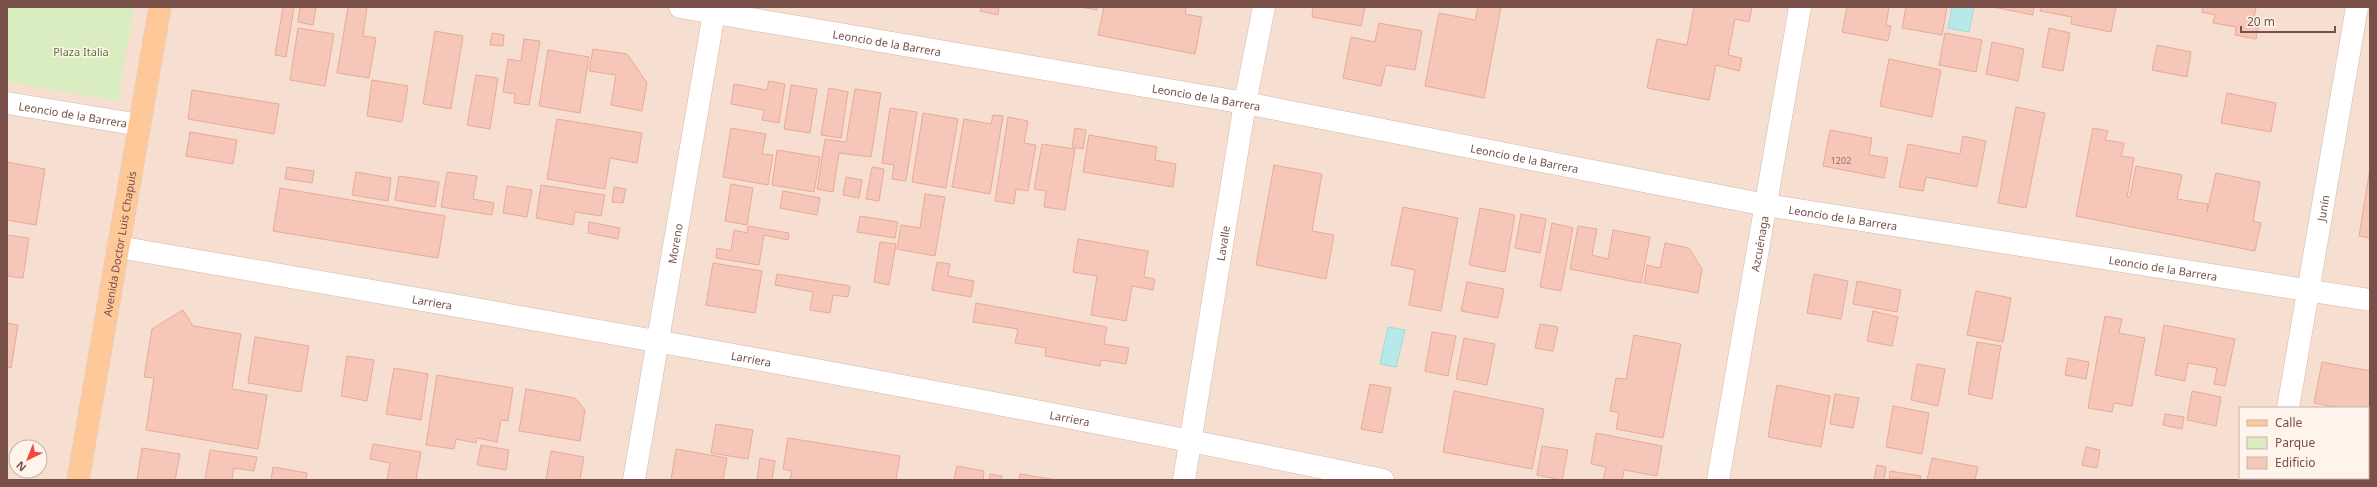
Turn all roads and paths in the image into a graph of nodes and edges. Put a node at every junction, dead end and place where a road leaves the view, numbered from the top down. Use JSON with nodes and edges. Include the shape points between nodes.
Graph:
{"nodes":[{"id":1,"x":160,"y":7,"type":"edge"},
{"id":2,"x":680,"y":7,"type":"edge"},
{"id":3,"x":1264,"y":7,"type":"edge"},
{"id":4,"x":1800,"y":7,"type":"edge"},
{"id":5,"x":2357,"y":7,"type":"edge"},
{"id":6,"x":715,"y":10,"type":"edge"},
{"id":7,"x":7,"y":103,"type":"edge"},
{"id":8,"x":1245,"y":103,"type":"junction"},
{"id":9,"x":140,"y":125,"type":"junction"},
{"id":10,"x":1766,"y":205,"type":"junction"},
{"id":11,"x":118,"y":247,"type":"junction"},
{"id":12,"x":2309,"y":289,"type":"junction"},
{"id":13,"x":2370,"y":300,"type":"edge"},
{"id":14,"x":658,"y":340,"type":"junction"},
{"id":15,"x":2288,"y":407,"type":"edge"},
{"id":16,"x":1191,"y":440,"type":"junction"},
{"id":17,"x":78,"y":480,"type":"edge"},
{"id":18,"x":634,"y":480,"type":"edge"},
{"id":19,"x":1184,"y":480,"type":"edge"},
{"id":20,"x":1383,"y":480,"type":"edge"},
{"id":21,"x":1718,"y":480,"type":"edge"}],
"edges":[{"from":1,"to":9,"type":"main road","name":"Avenida Doctor Luis Chapuis"},
{"from":2,"to":6,"type":"street","name":"Leoncio de la Barrera"},
{"from":3,"to":8,"type":"street","name":"Lavalle"},
{"from":4,"to":10,"type":"street","name":"Azcuénaga"},
{"from":5,"to":12,"type":"street","name":"Junín"},
{"from":6,"to":8,"type":"street","name":"Leoncio de la Barrera"},
{"from":6,"to":14,"type":"street","name":"Moreno"},
{"from":7,"to":9,"type":"street","name":"Leoncio de la Barrera"},
{"from":8,"to":10,"type":"street","name":"Leoncio de la Barrera"},
{"from":8,"to":16,"type":"street","name":"Lavalle"},
{"from":9,"to":11,"type":"main road","name":"Avenida Doctor Luis Chapuis"},
{"from":10,"to":12,"type":"street","name":"Leoncio de la Barrera"},
{"from":10,"to":21,"type":"street","name":"Azcuénaga"},
{"from":11,"to":14,"type":"street","name":"Larriera"},
{"from":11,"to":17,"type":"main road","name":"Avenida Doctor Luis Chapuis"},
{"from":12,"to":13,"type":"street","name":"Leoncio de la Barrera"},
{"from":12,"to":15,"type":"street","name":"Junín"},
{"from":14,"to":16,"type":"street","name":"Larriera"},
{"from":14,"to":18,"type":"street","name":"Moreno"},
{"from":16,"to":19,"type":"street","name":"Lavalle"},
{"from":16,"to":20,"type":"street","name":"Larriera"}]}
